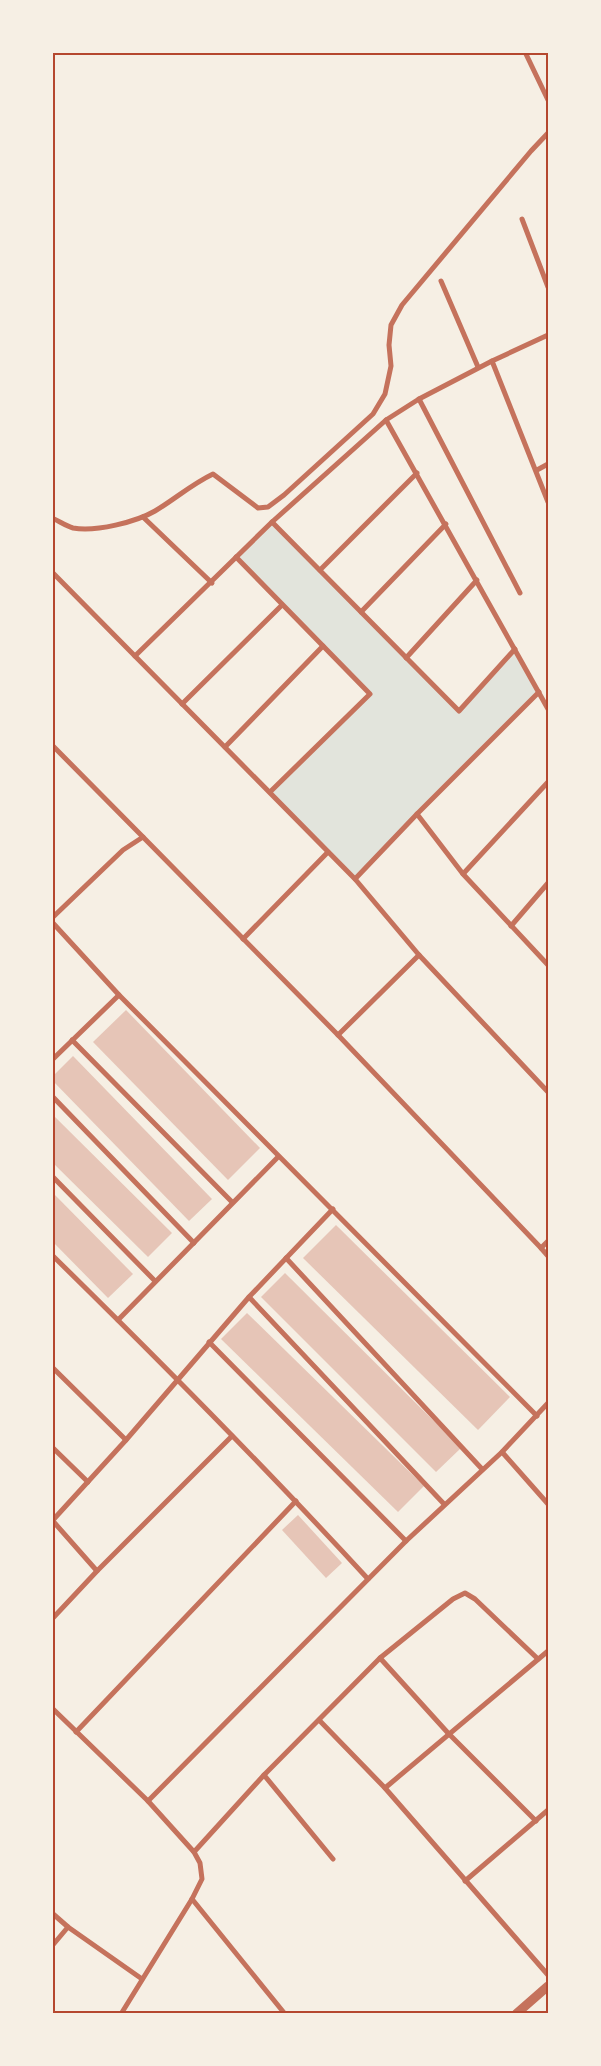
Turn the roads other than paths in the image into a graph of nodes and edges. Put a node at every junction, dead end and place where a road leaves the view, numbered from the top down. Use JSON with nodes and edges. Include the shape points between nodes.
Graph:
{"nodes":[{"id":1,"x":525,"y":52,"type":"edge"},
{"id":2,"x":548,"y":100,"type":"edge"},
{"id":3,"x":548,"y":132,"type":"edge"},
{"id":4,"x":522,"y":219,"type":"dead end"},
{"id":5,"x":441,"y":281,"type":"dead end"},
{"id":6,"x":548,"y":287,"type":"edge"},
{"id":7,"x":548,"y":335,"type":"edge"},
{"id":8,"x":492,"y":361,"type":"junction"},
{"id":9,"x":478,"y":367,"type":"junction"},
{"id":10,"x":419,"y":398,"type":"junction"},
{"id":11,"x":386,"y":420,"type":"junction"},
{"id":12,"x":548,"y":464,"type":"edge"},
{"id":13,"x":537,"y":470,"type":"junction"},
{"id":14,"x":417,"y":473,"type":"junction"},
{"id":15,"x":548,"y":502,"type":"edge"},
{"id":16,"x":143,"y":517,"type":"junction"},
{"id":17,"x":52,"y":518,"type":"edge"},
{"id":18,"x":272,"y":522,"type":"junction"},
{"id":19,"x":446,"y":524,"type":"junction"},
{"id":20,"x":236,"y":558,"type":"junction"},
{"id":21,"x":320,"y":570,"type":"junction"},
{"id":22,"x":52,"y":572,"type":"edge"},
{"id":23,"x":477,"y":580,"type":"junction"},
{"id":24,"x":212,"y":583,"type":"junction"},
{"id":25,"x":520,"y":593,"type":"dead end"},
{"id":26,"x":282,"y":605,"type":"junction"},
{"id":27,"x":361,"y":612,"type":"junction"},
{"id":28,"x":323,"y":646,"type":"junction"},
{"id":29,"x":515,"y":649,"type":"junction"},
{"id":30,"x":136,"y":656,"type":"junction"},
{"id":31,"x":406,"y":658,"type":"junction"},
{"id":32,"x":540,"y":692,"type":"junction"},
{"id":33,"x":182,"y":704,"type":"junction"},
{"id":34,"x":548,"y":708,"type":"edge"},
{"id":35,"x":52,"y":745,"type":"edge"},
{"id":36,"x":225,"y":747,"type":"junction"},
{"id":37,"x":548,"y":782,"type":"edge"},
{"id":38,"x":270,"y":792,"type":"junction"},
{"id":39,"x":417,"y":814,"type":"junction"},
{"id":40,"x":143,"y":837,"type":"junction"},
{"id":41,"x":328,"y":852,"type":"junction"},
{"id":42,"x":463,"y":874,"type":"junction"},
{"id":43,"x":355,"y":878,"type":"junction"},
{"id":44,"x":548,"y":883,"type":"edge"},
{"id":45,"x":52,"y":918,"type":"edge"},
{"id":46,"x":52,"y":922,"type":"edge"},
{"id":47,"x":511,"y":926,"type":"junction"},
{"id":48,"x":243,"y":939,"type":"junction"},
{"id":49,"x":419,"y":955,"type":"junction"},
{"id":50,"x":548,"y":964,"type":"edge"},
{"id":51,"x":119,"y":995,"type":"junction"},
{"id":52,"x":338,"y":1035,"type":"junction"},
{"id":53,"x":72,"y":1040,"type":"junction"},
{"id":54,"x":52,"y":1060,"type":"edge"},
{"id":55,"x":548,"y":1092,"type":"edge"},
{"id":56,"x":52,"y":1096,"type":"edge"},
{"id":57,"x":278,"y":1157,"type":"junction"},
{"id":58,"x":52,"y":1176,"type":"edge"},
{"id":59,"x":232,"y":1202,"type":"junction"},
{"id":60,"x":333,"y":1209,"type":"junction"},
{"id":61,"x":548,"y":1241,"type":"edge"},
{"id":62,"x":194,"y":1243,"type":"junction"},
{"id":63,"x":542,"y":1248,"type":"junction"},
{"id":64,"x":52,"y":1255,"type":"edge"},
{"id":65,"x":548,"y":1256,"type":"edge"},
{"id":66,"x":286,"y":1258,"type":"junction"},
{"id":67,"x":155,"y":1281,"type":"junction"},
{"id":68,"x":249,"y":1297,"type":"junction"},
{"id":69,"x":118,"y":1320,"type":"junction"},
{"id":70,"x":209,"y":1342,"type":"junction"},
{"id":71,"x":52,"y":1367,"type":"edge"},
{"id":72,"x":178,"y":1380,"type":"junction"},
{"id":73,"x":548,"y":1404,"type":"edge"},
{"id":74,"x":537,"y":1416,"type":"junction"},
{"id":75,"x":232,"y":1436,"type":"junction"},
{"id":76,"x":126,"y":1440,"type":"junction"},
{"id":77,"x":52,"y":1447,"type":"edge"},
{"id":78,"x":502,"y":1452,"type":"junction"},
{"id":79,"x":482,"y":1470,"type":"junction"},
{"id":80,"x":88,"y":1482,"type":"junction"},
{"id":81,"x":296,"y":1501,"type":"junction"},
{"id":82,"x":444,"y":1504,"type":"junction"},
{"id":83,"x":548,"y":1504,"type":"edge"},
{"id":84,"x":53,"y":1520,"type":"edge"},
{"id":85,"x":406,"y":1541,"type":"junction"},
{"id":86,"x":98,"y":1571,"type":"junction"},
{"id":87,"x":368,"y":1579,"type":"junction"},
{"id":88,"x":52,"y":1619,"type":"edge"},
{"id":89,"x":548,"y":1651,"type":"edge"},
{"id":90,"x":380,"y":1658,"type":"junction"},
{"id":91,"x":538,"y":1659,"type":"junction"},
{"id":92,"x":52,"y":1708,"type":"edge"},
{"id":93,"x":319,"y":1720,"type":"junction"},
{"id":94,"x":76,"y":1732,"type":"junction"},
{"id":95,"x":448,"y":1733,"type":"junction"},
{"id":96,"x":264,"y":1775,"type":"junction"},
{"id":97,"x":384,"y":1788,"type":"junction"},
{"id":98,"x":148,"y":1801,"type":"junction"},
{"id":99,"x":548,"y":1810,"type":"edge"},
{"id":100,"x":536,"y":1820,"type":"junction"},
{"id":101,"x":194,"y":1852,"type":"junction"},
{"id":102,"x":333,"y":1859,"type":"dead end"},
{"id":103,"x":465,"y":1881,"type":"junction"},
{"id":104,"x":192,"y":1899,"type":"junction"},
{"id":105,"x":52,"y":1913,"type":"edge"},
{"id":106,"x":68,"y":1927,"type":"junction"},
{"id":107,"x":52,"y":1946,"type":"edge"},
{"id":108,"x":548,"y":1975,"type":"edge"},
{"id":109,"x":142,"y":1979,"type":"junction"},
{"id":110,"x":548,"y":1986,"type":"edge"},
{"id":111,"x":121,"y":2013,"type":"edge"},
{"id":112,"x":284,"y":2013,"type":"edge"},
{"id":113,"x":516,"y":2014,"type":"edge"}],
"edges":[{"from":1,"to":2,"type":"street"},
{"from":3,"to":16,"type":"street","via":[[402,305],[391,325],[391,366],[385,394],[373,414],[268,507],[258,508],[213,474]]},
{"from":4,"to":6,"type":"street"},
{"from":5,"to":9,"type":"street"},
{"from":7,"to":8,"type":"street"},
{"from":8,"to":9,"type":"street"},
{"from":8,"to":13,"type":"street"},
{"from":9,"to":10,"type":"street"},
{"from":10,"to":11,"type":"street"},
{"from":10,"to":25,"type":"street"},
{"from":11,"to":14,"type":"street"},
{"from":11,"to":18,"type":"street"},
{"from":12,"to":13,"type":"street"},
{"from":13,"to":15,"type":"street"},
{"from":14,"to":19,"type":"street"},
{"from":14,"to":21,"type":"street"},
{"from":16,"to":17,"type":"street","via":[[96,528],[73,528]]},
{"from":16,"to":24,"type":"street"},
{"from":18,"to":20,"type":"street"},
{"from":18,"to":21,"type":"street"},
{"from":19,"to":23,"type":"street"},
{"from":19,"to":27,"type":"street"},
{"from":20,"to":24,"type":"street"},
{"from":20,"to":26,"type":"street"},
{"from":21,"to":27,"type":"street"},
{"from":22,"to":30,"type":"street"},
{"from":23,"to":29,"type":"street"},
{"from":23,"to":31,"type":"street"},
{"from":24,"to":30,"type":"street"},
{"from":26,"to":28,"type":"street"},
{"from":26,"to":33,"type":"street"},
{"from":27,"to":31,"type":"street"},
{"from":28,"to":36,"type":"street"},
{"from":28,"to":38,"type":"street","via":[[370,694]]},
{"from":29,"to":31,"type":"street","via":[[458,711]]},
{"from":29,"to":32,"type":"street"},
{"from":30,"to":33,"type":"street"},
{"from":32,"to":34,"type":"street"},
{"from":32,"to":39,"type":"street"},
{"from":33,"to":36,"type":"street"},
{"from":35,"to":40,"type":"street"},
{"from":36,"to":38,"type":"street"},
{"from":37,"to":42,"type":"street"},
{"from":38,"to":41,"type":"street"},
{"from":39,"to":42,"type":"street"},
{"from":39,"to":43,"type":"street"},
{"from":40,"to":45,"type":"street","via":[[123,850]]},
{"from":40,"to":48,"type":"street"},
{"from":41,"to":43,"type":"street"},
{"from":41,"to":48,"type":"street"},
{"from":42,"to":47,"type":"street"},
{"from":43,"to":49,"type":"street"},
{"from":44,"to":47,"type":"street"},
{"from":46,"to":51,"type":"street"},
{"from":47,"to":50,"type":"street"},
{"from":48,"to":52,"type":"street"},
{"from":49,"to":52,"type":"street"},
{"from":49,"to":55,"type":"street"},
{"from":51,"to":53,"type":"street"},
{"from":51,"to":57,"type":"street"},
{"from":52,"to":63,"type":"street"},
{"from":53,"to":54,"type":"street"},
{"from":53,"to":59,"type":"street"},
{"from":56,"to":62,"type":"street"},
{"from":57,"to":59,"type":"street"},
{"from":57,"to":60,"type":"street"},
{"from":58,"to":67,"type":"street"},
{"from":59,"to":62,"type":"street"},
{"from":60,"to":66,"type":"street"},
{"from":60,"to":74,"type":"street"},
{"from":61,"to":63,"type":"street"},
{"from":62,"to":67,"type":"street"},
{"from":63,"to":65,"type":"street"},
{"from":64,"to":69,"type":"street"},
{"from":66,"to":68,"type":"street"},
{"from":66,"to":79,"type":"street"},
{"from":67,"to":69,"type":"street"},
{"from":68,"to":70,"type":"street"},
{"from":68,"to":82,"type":"street"},
{"from":69,"to":72,"type":"street"},
{"from":70,"to":72,"type":"street"},
{"from":70,"to":85,"type":"street"},
{"from":71,"to":76,"type":"street"},
{"from":72,"to":75,"type":"street"},
{"from":72,"to":76,"type":"street"},
{"from":73,"to":74,"type":"street"},
{"from":74,"to":78,"type":"street"},
{"from":75,"to":81,"type":"street"},
{"from":75,"to":86,"type":"street"},
{"from":76,"to":80,"type":"street"},
{"from":77,"to":80,"type":"street"},
{"from":78,"to":79,"type":"street"},
{"from":78,"to":83,"type":"street"},
{"from":79,"to":82,"type":"street"},
{"from":80,"to":84,"type":"street"},
{"from":81,"to":87,"type":"street"},
{"from":81,"to":94,"type":"street"},
{"from":82,"to":85,"type":"street"},
{"from":84,"to":86,"type":"street"},
{"from":85,"to":87,"type":"street"},
{"from":86,"to":88,"type":"street"},
{"from":87,"to":98,"type":"street"},
{"from":89,"to":91,"type":"street"},
{"from":90,"to":91,"type":"street","via":[[453,1599],[465,1593]]},
{"from":90,"to":93,"type":"street"},
{"from":90,"to":95,"type":"street"},
{"from":91,"to":95,"type":"street"},
{"from":92,"to":94,"type":"street"},
{"from":93,"to":96,"type":"street"},
{"from":93,"to":97,"type":"street"},
{"from":94,"to":98,"type":"street"},
{"from":95,"to":97,"type":"street"},
{"from":95,"to":100,"type":"street"},
{"from":96,"to":101,"type":"street"},
{"from":96,"to":102,"type":"street"},
{"from":97,"to":103,"type":"street"},
{"from":98,"to":101,"type":"street"},
{"from":99,"to":100,"type":"street"},
{"from":100,"to":103,"type":"street"},
{"from":101,"to":104,"type":"street","via":[[200,1862],[202,1879]]},
{"from":103,"to":108,"type":"street"},
{"from":104,"to":109,"type":"street"},
{"from":104,"to":112,"type":"street"},
{"from":105,"to":106,"type":"street"},
{"from":106,"to":107,"type":"street"},
{"from":106,"to":109,"type":"street"},
{"from":109,"to":111,"type":"street"},
{"from":110,"to":113,"type":"street"}]}
